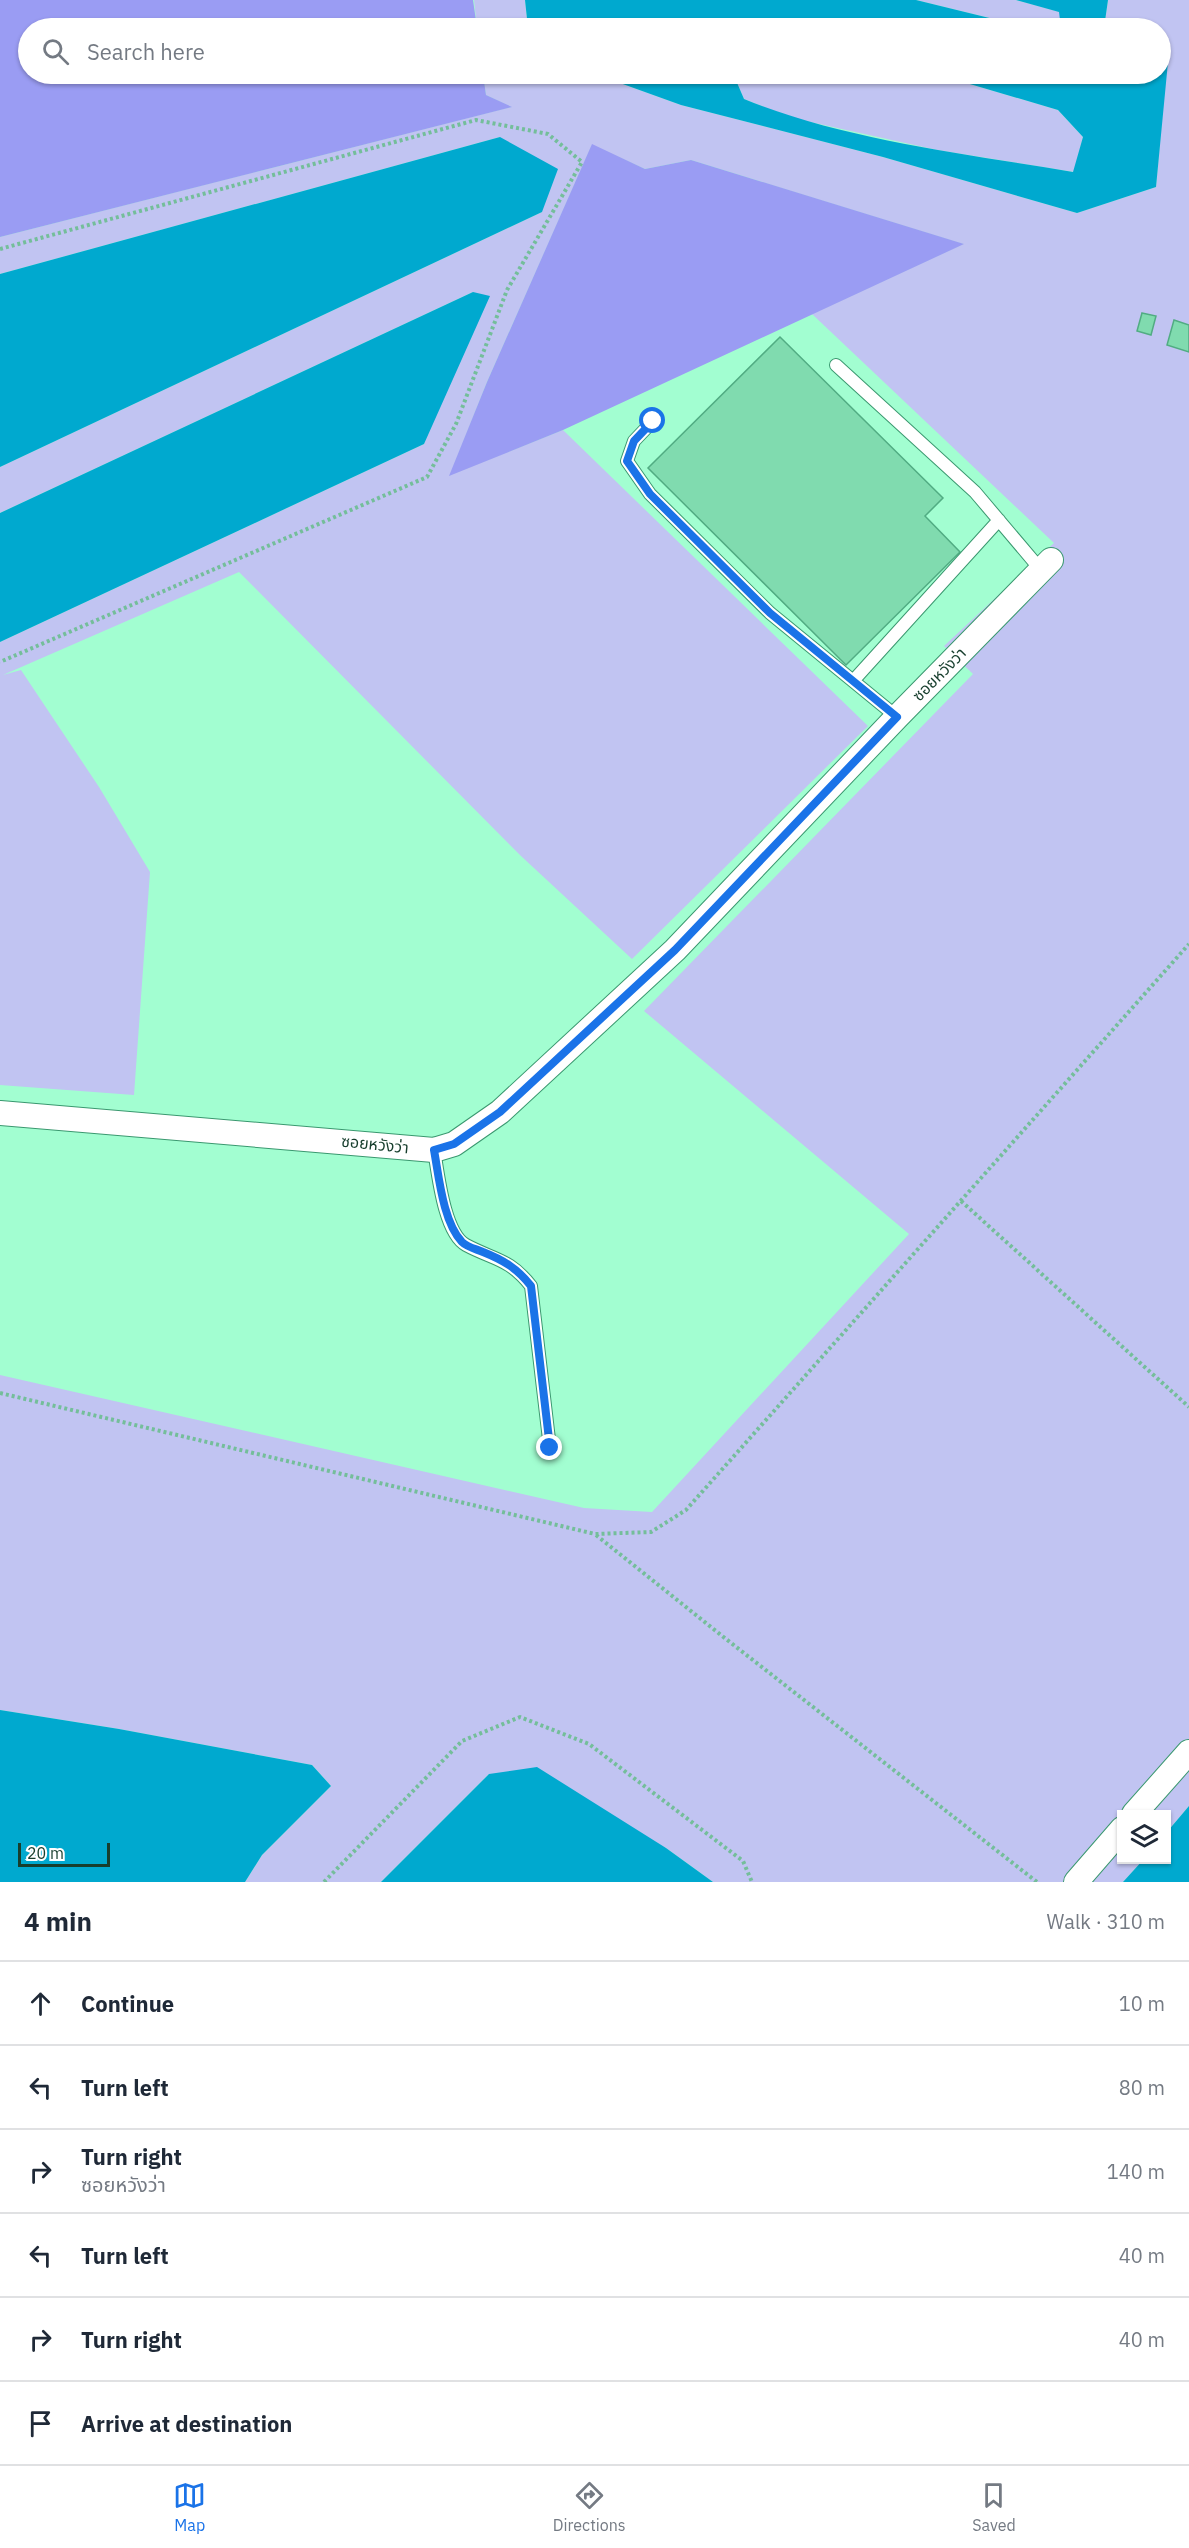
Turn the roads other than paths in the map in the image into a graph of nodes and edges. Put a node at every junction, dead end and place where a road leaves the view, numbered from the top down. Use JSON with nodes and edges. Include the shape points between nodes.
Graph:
{"nodes":[{"id":1,"x":836,"y":364,"type":"dead end"},
{"id":2,"x":653,"y":421,"type":"dead end"},
{"id":3,"x":999,"y":520,"type":"junction"},
{"id":4,"x":1046,"y":565,"type":"joint"},
{"id":5,"x":853,"y":681,"type":"junction"},
{"id":6,"x":897,"y":717,"type":"junction"},
{"id":7,"x":0,"y":1113,"type":"edge"},
{"id":8,"x":434,"y":1150,"type":"junction"},
{"id":9,"x":550,"y":1448,"type":"dead end"},
{"id":10,"x":1189,"y":1752,"type":"edge"},
{"id":11,"x":1138,"y":1810,"type":"edge"},
{"id":12,"x":1117,"y":1835,"type":"edge"},
{"id":13,"x":1076,"y":1882,"type":"edge"}],
"edges":[{"from":1,"to":3,"type":"lane","via":[[967,485]]},
{"from":2,"to":5,"type":"lane","via":[[634,441],[627,461],[650,494],[770,613]]},
{"from":3,"to":4,"type":"lane"},
{"from":3,"to":5,"type":"lane"},
{"from":4,"to":6,"type":"street","name":"ซอยหวังว่า"},
{"from":5,"to":6,"type":"lane"},
{"from":6,"to":8,"type":"street","name":"ซอยหวังว่า","via":[[675,950],[500,1112],[454,1144]]},
{"from":7,"to":8,"type":"street","name":"ซอยหวังว่า"},
{"from":8,"to":9,"type":"lane","via":[[443,1200],[463,1244],[511,1265],[531,1286]]},
{"from":10,"to":11,"type":"street"},
{"from":12,"to":13,"type":"street"}]}
